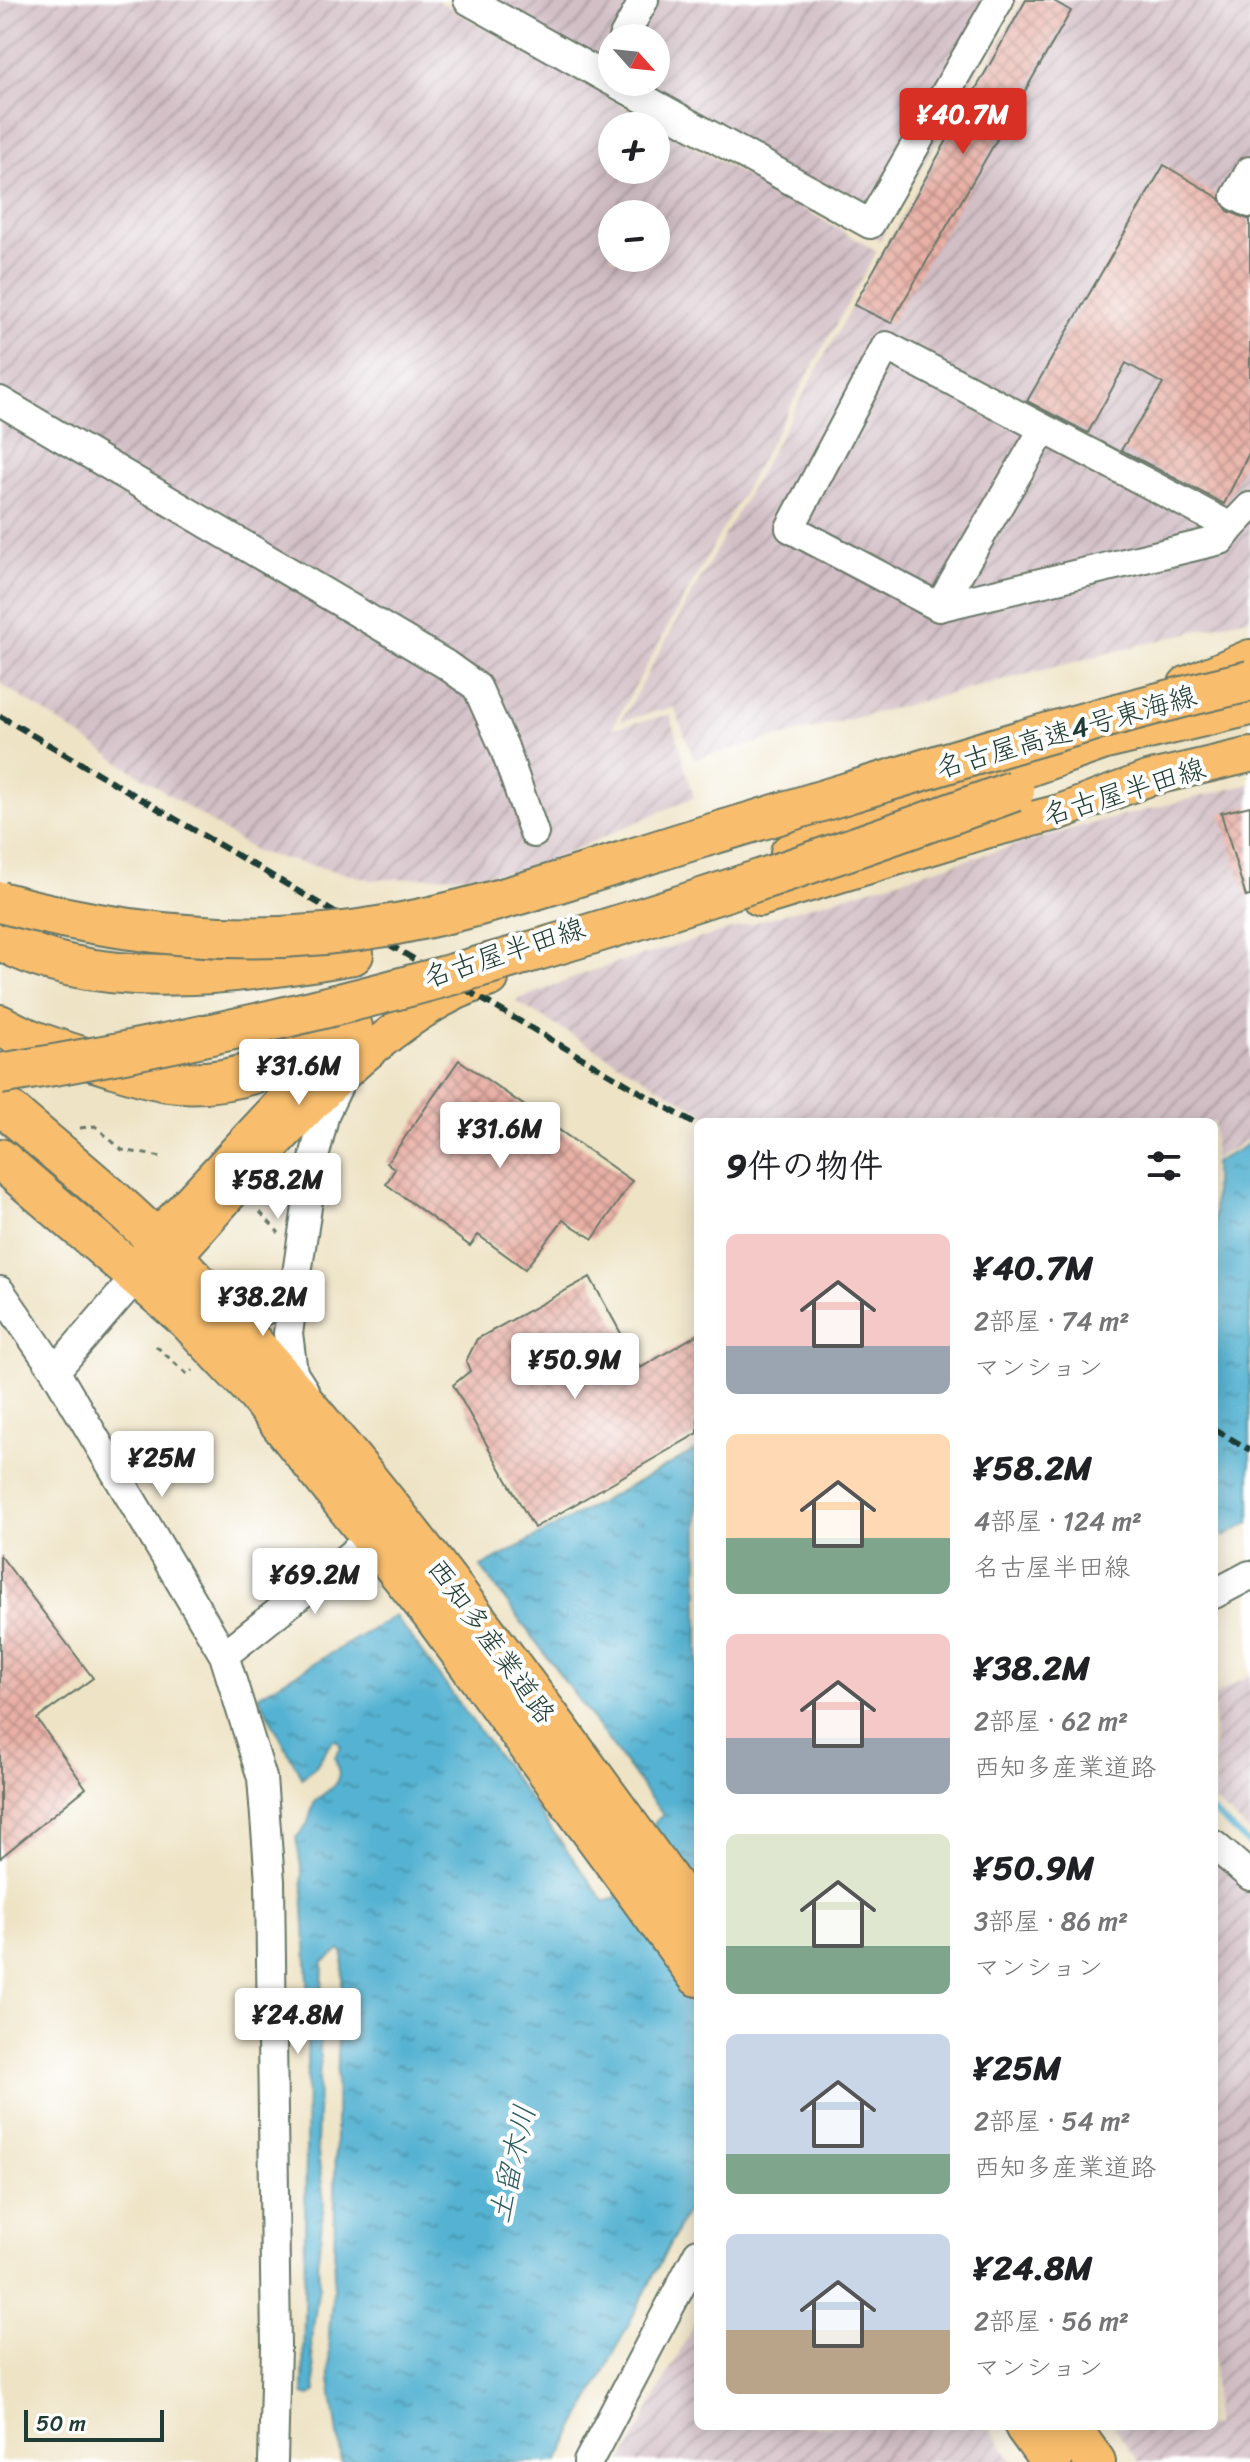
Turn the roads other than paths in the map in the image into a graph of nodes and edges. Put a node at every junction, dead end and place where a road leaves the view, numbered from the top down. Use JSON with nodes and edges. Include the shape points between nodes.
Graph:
{"nodes":[{"id":1,"x":468,"y":0,"type":"edge"},
{"id":2,"x":644,"y":0,"type":"edge"},
{"id":3,"x":999,"y":0,"type":"edge"},
{"id":4,"x":631,"y":24,"type":"edge"},
{"id":5,"x":598,"y":68,"type":"edge"},
{"id":6,"x":648,"y":96,"type":"edge"},
{"id":7,"x":1250,"y":171,"type":"edge"},
{"id":8,"x":1250,"y":203,"type":"edge"},
{"id":9,"x":0,"y":401,"type":"edge"},
{"id":10,"x":1043,"y":430,"type":"junction"},
{"id":11,"x":1240,"y":517,"type":"edge"},
{"id":12,"x":939,"y":607,"type":"junction"},
{"id":13,"x":1250,"y":657,"type":"edge"},
{"id":14,"x":1250,"y":681,"type":"edge"},
{"id":15,"x":1250,"y":705,"type":"edge"},
{"id":16,"x":1250,"y":728,"type":"edge"},
{"id":17,"x":1250,"y":755,"type":"edge"},
{"id":18,"x":1014,"y":791,"type":"junction"},
{"id":19,"x":800,"y":828,"type":"junction"},
{"id":20,"x":534,"y":833,"type":"dead end"},
{"id":21,"x":0,"y":902,"type":"edge"},
{"id":22,"x":0,"y":939,"type":"edge"},
{"id":23,"x":0,"y":1025,"type":"edge"},
{"id":24,"x":352,"y":1027,"type":"junction"},
{"id":25,"x":0,"y":1049,"type":"edge"},
{"id":26,"x":349,"y":1067,"type":"junction"},
{"id":27,"x":0,"y":1074,"type":"edge"},
{"id":28,"x":0,"y":1103,"type":"edge"},
{"id":29,"x":274,"y":1148,"type":"junction"},
{"id":30,"x":4,"y":1165,"type":"edge"},
{"id":31,"x":313,"y":1168,"type":"junction"},
{"id":32,"x":164,"y":1249,"type":"junction"},
{"id":33,"x":137,"y":1276,"type":"junction"},
{"id":34,"x":296,"y":1280,"type":"junction"},
{"id":35,"x":0,"y":1291,"type":"edge"},
{"id":36,"x":208,"y":1296,"type":"junction"},
{"id":37,"x":55,"y":1371,"type":"junction"},
{"id":38,"x":386,"y":1526,"type":"junction"},
{"id":39,"x":1250,"y":1575,"type":"edge"},
{"id":40,"x":1218,"y":1592,"type":"edge"},
{"id":41,"x":224,"y":1655,"type":"junction"},
{"id":42,"x":1218,"y":1848,"type":"edge"},
{"id":43,"x":627,"y":1851,"type":"junction"},
{"id":44,"x":1250,"y":1876,"type":"edge"},
{"id":45,"x":694,"y":1917,"type":"edge"},
{"id":46,"x":694,"y":1969,"type":"edge"},
{"id":47,"x":694,"y":2261,"type":"edge"},
{"id":48,"x":1028,"y":2430,"type":"edge"},
{"id":49,"x":1072,"y":2430,"type":"edge"},
{"id":50,"x":273,"y":2462,"type":"edge"},
{"id":51,"x":588,"y":2462,"type":"edge"},
{"id":52,"x":1051,"y":2462,"type":"edge"},
{"id":53,"x":1095,"y":2462,"type":"edge"}],
"edges":[{"from":1,"to":5,"type":"street"},
{"from":2,"to":4,"type":"street"},
{"from":3,"to":6,"type":"street","via":[[870,224]]},
{"from":7,"to":8,"type":"street","via":[[1236,196]]},
{"from":9,"to":20,"type":"street","via":[[477,687]]},
{"from":10,"to":11,"type":"street"},
{"from":10,"to":12,"type":"street"},
{"from":10,"to":12,"type":"street","via":[[886,346],[790,528]]},
{"from":11,"to":12,"type":"street","via":[[1221,540]]},
{"from":13,"to":19,"type":"main road","name":"名古屋半田線"},
{"from":14,"to":19,"type":"highway","name":"名古屋高速4号東海線","bridge":true,"via":[[882,782]]},
{"from":15,"to":19,"type":"highway","via":[[1105,739]]},
{"from":16,"to":18,"type":"highway","name":"名古屋高速4号東海線"},
{"from":17,"to":26,"type":"main road","name":"名古屋半田線","via":[[1147,779],[1060,812],[463,987]]},
{"from":18,"to":25,"type":"highway","bridge":true,"via":[[409,969],[149,1028]]},
{"from":18,"to":27,"type":"highway","bridge":true,"via":[[751,882],[439,979],[140,1050]]},
{"from":19,"to":21,"type":"highway","bridge":true,"via":[[345,932],[254,938],[164,935],[74,922]]},
{"from":19,"to":22,"type":"highway","bridge":true,"via":[[461,933],[258,968],[114,972],[38,959]]},
{"from":19,"to":24,"type":"main road","name":"名古屋半田線","via":[[668,901],[429,971]]},
{"from":23,"to":24,"type":"highway","via":[[25,1039],[144,1076],[198,1083],[302,1056]]},
{"from":24,"to":32,"type":"main road","name":"名古屋半田線"},
{"from":26,"to":29,"type":"main road","name":"名古屋半田線"},
{"from":26,"to":31,"type":"street","via":[[325,1113]]},
{"from":28,"to":32,"type":"highway","name":"西知多産業道路"},
{"from":29,"to":31,"type":"street","via":[[302,1151]]},
{"from":29,"to":32,"type":"main road","name":"名古屋半田線"},
{"from":30,"to":33,"type":"highway","name":"西知多産業道路"},
{"from":31,"to":34,"type":"street"},
{"from":32,"to":33,"type":"main road","name":"名古屋半田線"},
{"from":32,"to":36,"type":"highway","name":"西知多産業道路"},
{"from":33,"to":37,"type":"street"},
{"from":33,"to":38,"type":"highway","name":"西知多産業道路","via":[[187,1319]]},
{"from":34,"to":36,"type":"street","via":[[279,1304],[258,1313],[237,1312]]},
{"from":34,"to":38,"type":"street","via":[[288,1333],[293,1373]]},
{"from":35,"to":37,"type":"street"},
{"from":36,"to":38,"type":"highway","name":"西知多産業道路"},
{"from":37,"to":41,"type":"street"},
{"from":38,"to":41,"type":"street"},
{"from":38,"to":43,"type":"highway","name":"西知多産業道路"},
{"from":39,"to":40,"type":"street"},
{"from":41,"to":50,"type":"street","via":[[262,1778],[270,1881]]},
{"from":42,"to":44,"type":"street"},
{"from":43,"to":45,"type":"highway","name":"西知多産業道路"},
{"from":43,"to":46,"type":"highway","name":"西知多産業道路"},
{"from":47,"to":51,"type":"street"},
{"from":48,"to":52,"type":"highway"},
{"from":49,"to":53,"type":"highway"}]}
